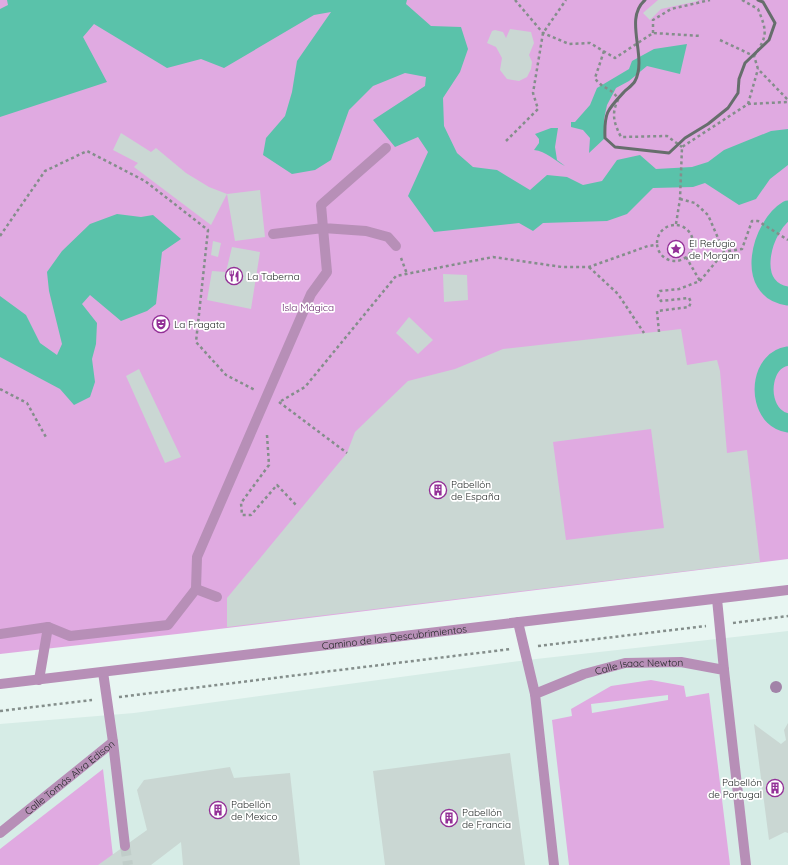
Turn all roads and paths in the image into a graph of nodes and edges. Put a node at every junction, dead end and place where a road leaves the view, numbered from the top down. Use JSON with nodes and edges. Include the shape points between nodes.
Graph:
{"nodes":[{"id":1,"x":515,"y":0,"type":"edge"},
{"id":2,"x":566,"y":0,"type":"edge"},
{"id":3,"x":710,"y":0,"type":"edge"},
{"id":4,"x":742,"y":0,"type":"edge"},
{"id":5,"x":543,"y":33,"type":"junction"},
{"id":6,"x":652,"y":33,"type":"junction"},
{"id":7,"x":701,"y":36,"type":"dead end"},
{"id":8,"x":720,"y":40,"type":"dead end"},
{"id":9,"x":604,"y":51,"type":"junction"},
{"id":10,"x":754,"y":56,"type":"junction"},
{"id":11,"x":758,"y":69,"type":"junction"},
{"id":12,"x":788,"y":101,"type":"edge"},
{"id":13,"x":748,"y":104,"type":"junction"},
{"id":14,"x":506,"y":141,"type":"dead end"},
{"id":15,"x":682,"y":147,"type":"junction"},
{"id":16,"x":386,"y":148,"type":"dead end"},
{"id":17,"x":680,"y":198,"type":"junction"},
{"id":18,"x":676,"y":224,"type":"junction"},
{"id":19,"x":323,"y":228,"type":"junction"},
{"id":20,"x":273,"y":234,"type":"dead end"},
{"id":21,"x":0,"y":236,"type":"edge"},
{"id":22,"x":788,"y":240,"type":"edge"},
{"id":23,"x":396,"y":246,"type":"dead end"},
{"id":24,"x":656,"y":246,"type":"junction"},
{"id":25,"x":724,"y":252,"type":"junction"},
{"id":26,"x":686,"y":257,"type":"junction"},
{"id":27,"x":590,"y":267,"type":"junction"},
{"id":28,"x":700,"y":281,"type":"junction"},
{"id":29,"x":659,"y":332,"type":"dead end"},
{"id":30,"x":644,"y":333,"type":"dead end"},
{"id":31,"x":0,"y":389,"type":"edge"},
{"id":32,"x":258,"y":391,"type":"dead end"},
{"id":33,"x":274,"y":399,"type":"dead end"},
{"id":34,"x":279,"y":402,"type":"junction"},
{"id":35,"x":274,"y":406,"type":"dead end"},
{"id":36,"x":266,"y":428,"type":"dead end"},
{"id":37,"x":47,"y":439,"type":"dead end"},
{"id":38,"x":347,"y":453,"type":"dead end"},
{"id":39,"x":297,"y":506,"type":"dead end"},
{"id":40,"x":196,"y":589,"type":"junction"},
{"id":41,"x":788,"y":590,"type":"edge"},
{"id":42,"x":217,"y":597,"type":"dead end"},
{"id":43,"x":717,"y":599,"type":"junction"},
{"id":44,"x":788,"y":616,"type":"edge"},
{"id":45,"x":518,"y":622,"type":"junction"},
{"id":46,"x":730,"y":624,"type":"dead end"},
{"id":47,"x":714,"y":625,"type":"dead end"},
{"id":48,"x":48,"y":627,"type":"junction"},
{"id":49,"x":0,"y":634,"type":"edge"},
{"id":50,"x":535,"y":647,"type":"dead end"},
{"id":51,"x":517,"y":649,"type":"dead end"},
{"id":52,"x":724,"y":670,"type":"junction"},
{"id":53,"x":103,"y":672,"type":"junction"},
{"id":54,"x":39,"y":680,"type":"junction"},
{"id":55,"x":0,"y":684,"type":"edge"},
{"id":56,"x":535,"y":694,"type":"junction"},
{"id":57,"x":127,"y":696,"type":"dead end"},
{"id":58,"x":84,"y":701,"type":"dead end"},
{"id":59,"x":0,"y":711,"type":"edge"},
{"id":60,"x":113,"y":742,"type":"junction"},
{"id":61,"x":0,"y":833,"type":"edge"},
{"id":62,"x":125,"y":846,"type":"tunnel mouth"},
{"id":63,"x":554,"y":865,"type":"edge"},
{"id":64,"x":746,"y":865,"type":"edge"}],
"edges":[{"from":1,"to":5,"type":"path"},
{"from":2,"to":5,"type":"path"},
{"from":3,"to":6,"type":"path","via":[[671,9],[653,20]]},
{"from":4,"to":10,"type":"path","via":[[758,9],[765,27],[764,41]]},
{"from":5,"to":9,"type":"path","via":[[569,44],[590,43]]},
{"from":5,"to":14,"type":"path","via":[[534,93],[538,110]]},
{"from":6,"to":7,"type":"path"},
{"from":6,"to":9,"type":"path","via":[[615,58]]},
{"from":8,"to":10,"type":"path"},
{"from":9,"to":15,"type":"path","via":[[595,78],[617,96],[614,122],[621,137],[667,136]]},
{"from":10,"to":11,"type":"path"},
{"from":11,"to":12,"type":"path"},
{"from":11,"to":13,"type":"path"},
{"from":12,"to":13,"type":"path"},
{"from":13,"to":15,"type":"path"},
{"from":15,"to":17,"type":"path"},
{"from":16,"to":19,"type":"street","via":[[321,205]]},
{"from":17,"to":18,"type":"path"},
{"from":17,"to":25,"type":"path","via":[[695,203],[708,215]]},
{"from":18,"to":24,"type":"path","via":[[663,228]]},
{"from":18,"to":26,"type":"path","via":[[683,226],[692,237],[691,251]]},
{"from":19,"to":20,"type":"street"},
{"from":19,"to":23,"type":"street","via":[[366,230],[388,237]]},
{"from":19,"to":40,"type":"street","via":[[327,272],[311,294],[197,557]]},
{"from":21,"to":32,"type":"path","via":[[45,171],[87,151],[145,181],[208,230],[196,342],[226,375]]},
{"from":22,"to":25,"type":"path","via":[[758,221],[752,221],[742,249]]},
{"from":24,"to":26,"type":"path","via":[[658,252],[668,260]]},
{"from":24,"to":27,"type":"path","via":[[648,246]]},
{"from":25,"to":28,"type":"path"},
{"from":26,"to":28,"type":"path"},
{"from":27,"to":30,"type":"path","via":[[618,294]]},
{"from":27,"to":34,"type":"path","via":[[562,267],[494,257],[396,276],[305,387]]},
{"from":28,"to":29,"type":"path","via":[[679,289],[660,291],[658,296],[661,301],[688,298],[691,302],[689,307],[657,311]]},
{"from":31,"to":37,"type":"path","via":[[27,403]]},
{"from":33,"to":34,"type":"path"},
{"from":34,"to":35,"type":"path"},
{"from":34,"to":38,"type":"path"},
{"from":36,"to":39,"type":"path","via":[[269,465],[241,503],[242,515],[251,515],[277,486]]},
{"from":40,"to":42,"type":"street"},
{"from":40,"to":48,"type":"street","via":[[168,625],[70,636]]},
{"from":41,"to":43,"type":"street","name":"Camino de los Descubrimientos"},
{"from":43,"to":45,"type":"street","name":"Camino de los Descubrimientos"},
{"from":43,"to":52,"type":"street"},
{"from":44,"to":46,"type":"path"},
{"from":45,"to":53,"type":"street","name":"Camino de los Descubrimientos"},
{"from":45,"to":56,"type":"street"},
{"from":47,"to":50,"type":"path"},
{"from":48,"to":49,"type":"street"},
{"from":48,"to":54,"type":"street"},
{"from":51,"to":57,"type":"path"},
{"from":52,"to":56,"type":"street","name":"Calle Isaac Newton","via":[[681,662],[625,663],[584,674]]},
{"from":52,"to":64,"type":"street"},
{"from":53,"to":54,"type":"street","name":"Camino de los Descubrimientos"},
{"from":53,"to":60,"type":"street"},
{"from":54,"to":55,"type":"street","name":"Camino de los Descubrimientos"},
{"from":56,"to":63,"type":"street"},
{"from":58,"to":59,"type":"path"},
{"from":60,"to":61,"type":"street","name":"Calle Tomás Alva Edison"},
{"from":60,"to":62,"type":"street","name":"Calle Tomás Alva Edison"}]}
